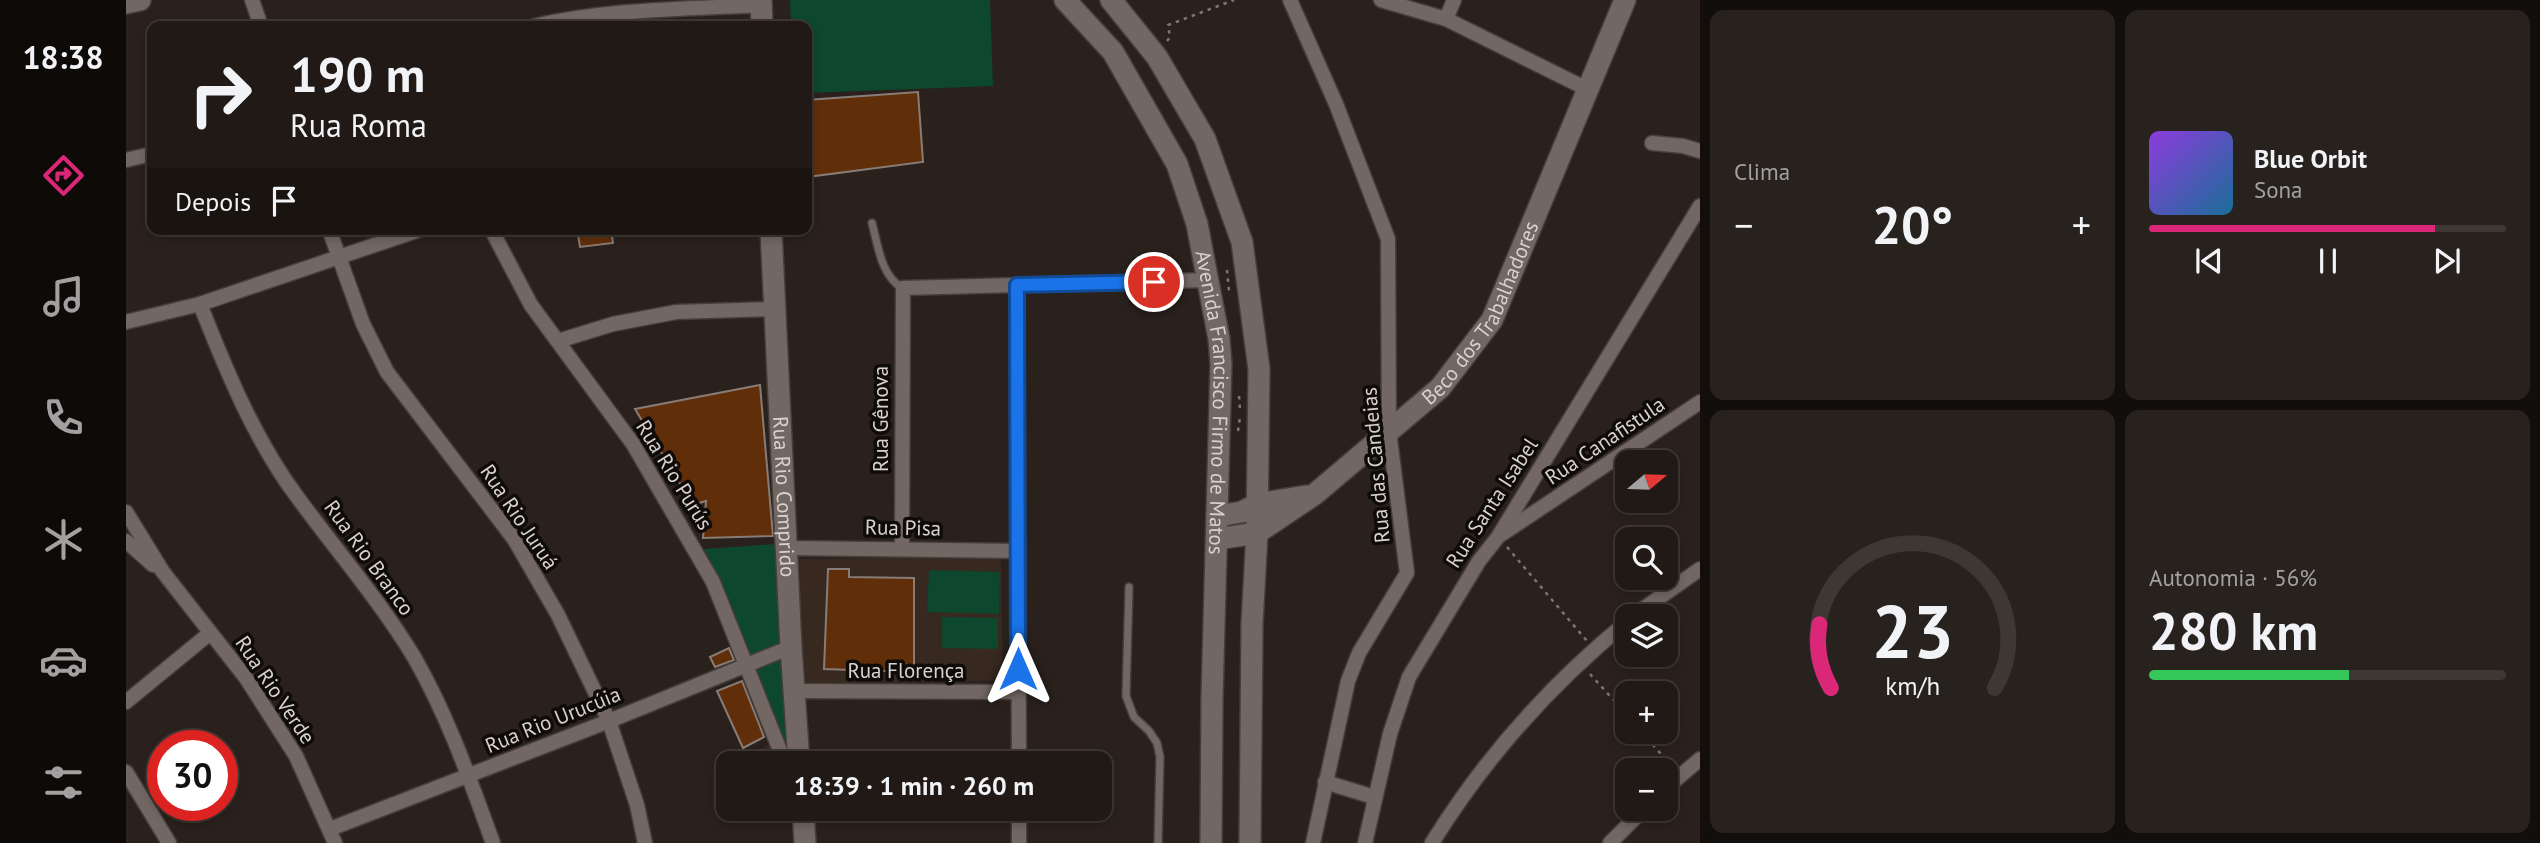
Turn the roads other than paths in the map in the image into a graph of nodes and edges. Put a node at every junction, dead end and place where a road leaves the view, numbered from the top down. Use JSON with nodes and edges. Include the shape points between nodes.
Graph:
{"nodes":[{"id":1,"x":140,"y":0,"type":"edge"},
{"id":2,"x":252,"y":0,"type":"edge"},
{"id":3,"x":1065,"y":0,"type":"edge"},
{"id":4,"x":1111,"y":0,"type":"edge"},
{"id":5,"x":1290,"y":0,"type":"edge"},
{"id":6,"x":1381,"y":0,"type":"edge"},
{"id":7,"x":1454,"y":0,"type":"edge"},
{"id":8,"x":1625,"y":0,"type":"edge"},
{"id":9,"x":126,"y":3,"type":"edge"},
{"id":10,"x":762,"y":10,"type":"edge"},
{"id":11,"x":1446,"y":19,"type":"junction"},
{"id":12,"x":259,"y":21,"type":"edge"},
{"id":13,"x":556,"y":21,"type":"edge"},
{"id":14,"x":1587,"y":89,"type":"junction"},
{"id":15,"x":1653,"y":143,"type":"dead end"},
{"id":16,"x":1700,"y":151,"type":"edge"},
{"id":17,"x":147,"y":155,"type":"edge"},
{"id":18,"x":126,"y":160,"type":"edge"},
{"id":19,"x":1700,"y":206,"type":"edge"},
{"id":20,"x":872,"y":223,"type":"dead end"},
{"id":21,"x":331,"y":235,"type":"edge"},
{"id":22,"x":406,"y":235,"type":"edge"},
{"id":23,"x":494,"y":235,"type":"edge"},
{"id":24,"x":772,"y":235,"type":"edge"},
{"id":25,"x":340,"y":259,"type":"junction"},
{"id":26,"x":1209,"y":280,"type":"junction"},
{"id":27,"x":1017,"y":285,"type":"junction"},
{"id":28,"x":903,"y":288,"type":"junction"},
{"id":29,"x":200,"y":304,"type":"junction"},
{"id":30,"x":776,"y":309,"type":"junction"},
{"id":31,"x":126,"y":322,"type":"edge"},
{"id":32,"x":558,"y":341,"type":"junction"},
{"id":33,"x":1700,"y":402,"type":"edge"},
{"id":34,"x":1389,"y":431,"type":"junction"},
{"id":35,"x":1315,"y":494,"type":"junction"},
{"id":36,"x":1257,"y":504,"type":"junction"},
{"id":37,"x":126,"y":512,"type":"edge"},
{"id":38,"x":1217,"y":516,"type":"junction"},
{"id":39,"x":1256,"y":533,"type":"junction"},
{"id":40,"x":1498,"y":537,"type":"junction"},
{"id":41,"x":1217,"y":539,"type":"junction"},
{"id":42,"x":126,"y":541,"type":"edge"},
{"id":43,"x":788,"y":548,"type":"junction"},
{"id":44,"x":902,"y":549,"type":"junction"},
{"id":45,"x":1018,"y":551,"type":"junction"},
{"id":46,"x":1700,"y":569,"type":"edge"},
{"id":47,"x":163,"y":572,"type":"junction"},
{"id":48,"x":1129,"y":587,"type":"dead end"},
{"id":49,"x":1650,"y":604,"type":"edge"},
{"id":50,"x":1615,"y":631,"type":"edge"},
{"id":51,"x":209,"y":633,"type":"junction"},
{"id":52,"x":791,"y":647,"type":"junction"},
{"id":53,"x":747,"y":666,"type":"junction"},
{"id":54,"x":793,"y":691,"type":"junction"},
{"id":55,"x":1018,"y":692,"type":"junction"},
{"id":56,"x":126,"y":702,"type":"edge"},
{"id":57,"x":609,"y":721,"type":"junction"},
{"id":58,"x":780,"y":751,"type":"edge"},
{"id":59,"x":798,"y":751,"type":"edge"},
{"id":60,"x":1019,"y":751,"type":"edge"},
{"id":61,"x":1700,"y":759,"type":"edge"},
{"id":62,"x":126,"y":772,"type":"edge"},
{"id":63,"x":469,"y":776,"type":"junction"},
{"id":64,"x":1678,"y":777,"type":"edge"},
{"id":65,"x":1325,"y":782,"type":"junction"},
{"id":66,"x":1374,"y":797,"type":"junction"},
{"id":67,"x":804,"y":821,"type":"edge"},
{"id":68,"x":1019,"y":821,"type":"edge"},
{"id":69,"x":1632,"y":821,"type":"edge"},
{"id":70,"x":332,"y":836,"type":"edge"},
{"id":71,"x":169,"y":843,"type":"edge"},
{"id":72,"x":493,"y":843,"type":"edge"},
{"id":73,"x":645,"y":843,"type":"edge"},
{"id":74,"x":805,"y":843,"type":"edge"},
{"id":75,"x":1019,"y":843,"type":"edge"},
{"id":76,"x":1158,"y":843,"type":"edge"},
{"id":77,"x":1211,"y":843,"type":"edge"},
{"id":78,"x":1250,"y":843,"type":"edge"},
{"id":79,"x":1312,"y":843,"type":"edge"},
{"id":80,"x":1365,"y":843,"type":"edge"},
{"id":81,"x":1433,"y":843,"type":"edge"},
{"id":82,"x":1610,"y":843,"type":"edge"}],
"edges":[{"from":1,"to":9,"type":"street"},
{"from":2,"to":12,"type":"street"},
{"from":3,"to":26,"type":"street","name":"Avenida Francisco Firmo de Matos","via":[[1114,52],[1177,164]]},
{"from":4,"to":36,"type":"street","name":"Avenida Francisco Firmo de Matos","via":[[1157,57],[1205,139],[1242,242],[1259,369]]},
{"from":5,"to":34,"type":"street","name":"Rua das Candeias","via":[[1388,239]]},
{"from":6,"to":11,"type":"street"},
{"from":7,"to":11,"type":"street"},
{"from":8,"to":14,"type":"street","name":"Beco dos Trabalhadores"},
{"from":10,"to":13,"type":"street","via":[[630,12]]},
{"from":11,"to":14,"type":"street"},
{"from":14,"to":34,"type":"street","name":"Beco dos Trabalhadores","via":[[1492,320],[1440,388]]},
{"from":15,"to":16,"type":"street"},
{"from":17,"to":18,"type":"street"},
{"from":19,"to":40,"type":"street","name":"Rua Santa Isabel"},
{"from":20,"to":28,"type":"lane","via":[[891,281]]},
{"from":21,"to":25,"type":"street","name":"Rua Rio Juruá"},
{"from":22,"to":25,"type":"street"},
{"from":23,"to":32,"type":"street","name":"Rua Rio Purús","via":[[531,306]]},
{"from":24,"to":30,"type":"street","name":"Rua Rio Comprido"},
{"from":25,"to":29,"type":"street"},
{"from":25,"to":57,"type":"street","name":"Rua Rio Juruá","via":[[363,324],[387,372],[514,539],[558,615]]},
{"from":26,"to":27,"type":"street"},
{"from":26,"to":38,"type":"street","name":"Avenida Francisco Firmo de Matos","via":[[1221,363]]},
{"from":27,"to":28,"type":"street"},
{"from":27,"to":45,"type":"street"},
{"from":28,"to":44,"type":"street","name":"Rua Gênova"},
{"from":29,"to":31,"type":"street"},
{"from":29,"to":63,"type":"street","name":"Rua Rio Branco","via":[[258,433],[297,497],[413,657]]},
{"from":30,"to":32,"type":"street","via":[[676,312]]},
{"from":30,"to":43,"type":"street","name":"Rua Rio Comprido"},
{"from":32,"to":53,"type":"street","name":"Rua Rio Purús","via":[[633,444],[671,507],[713,582]]},
{"from":33,"to":40,"type":"street","name":"Rua Canafistula"},
{"from":34,"to":35,"type":"street","name":"Beco dos Trabalhadores"},
{"from":34,"to":65,"type":"street","name":"Rua das Candeias","via":[[1407,573],[1359,653],[1348,681]]},
{"from":35,"to":36,"type":"street"},
{"from":35,"to":39,"type":"street","name":"Beco dos Trabalhadores"},
{"from":36,"to":38,"type":"street"},
{"from":36,"to":39,"type":"street","name":"Avenida Francisco Firmo de Matos"},
{"from":37,"to":47,"type":"street","name":"Rua Rio Verde"},
{"from":38,"to":41,"type":"street","name":"Avenida Francisco Firmo de Matos"},
{"from":39,"to":41,"type":"street","name":"Beco dos Trabalhadores"},
{"from":39,"to":78,"type":"street","name":"Avenida Francisco Firmo de Matos"},
{"from":40,"to":66,"type":"street","name":"Rua Santa Isabel","via":[[1409,677]]},
{"from":41,"to":77,"type":"street","name":"Avenida Francisco Firmo de Matos"},
{"from":42,"to":47,"type":"street","name":"Rua Rio Verde"},
{"from":43,"to":44,"type":"street","name":"Rua Pisa"},
{"from":43,"to":52,"type":"street","name":"Rua Rio Comprido"},
{"from":44,"to":45,"type":"street","name":"Rua Pisa"},
{"from":45,"to":55,"type":"street"},
{"from":46,"to":49,"type":"street"},
{"from":47,"to":51,"type":"street","name":"Rua Rio Verde"},
{"from":48,"to":76,"type":"lane","via":[[1126,696],[1134,717],[1157,744],[1160,757]]},
{"from":50,"to":81,"type":"street","via":[[1505,742]]},
{"from":51,"to":56,"type":"street"},
{"from":51,"to":70,"type":"street","name":"Rua Rio Verde","via":[[246,678],[296,756]]},
{"from":52,"to":53,"type":"street","name":"Rua Rio Urucúia"},
{"from":52,"to":54,"type":"street","name":"Rua Rio Comprido"},
{"from":53,"to":57,"type":"street","name":"Rua Rio Urucúia"},
{"from":53,"to":58,"type":"street","name":"Rua Rio Purús"},
{"from":54,"to":55,"type":"street","name":"Rua Florença"},
{"from":54,"to":59,"type":"street","name":"Rua Rio Comprido"},
{"from":55,"to":60,"type":"street"},
{"from":57,"to":63,"type":"street","name":"Rua Rio Urucúia"},
{"from":57,"to":73,"type":"street","name":"Rua Rio Juruá"},
{"from":61,"to":64,"type":"street"},
{"from":62,"to":71,"type":"street"},
{"from":63,"to":70,"type":"street","name":"Rua Rio Urucúia"},
{"from":63,"to":72,"type":"street","name":"Rua Rio Branco"},
{"from":65,"to":66,"type":"street"},
{"from":65,"to":79,"type":"street","name":"Rua das Candeias"},
{"from":66,"to":80,"type":"street","name":"Rua Santa Isabel"},
{"from":67,"to":74,"type":"street"},
{"from":68,"to":75,"type":"street"},
{"from":69,"to":82,"type":"street"}]}
